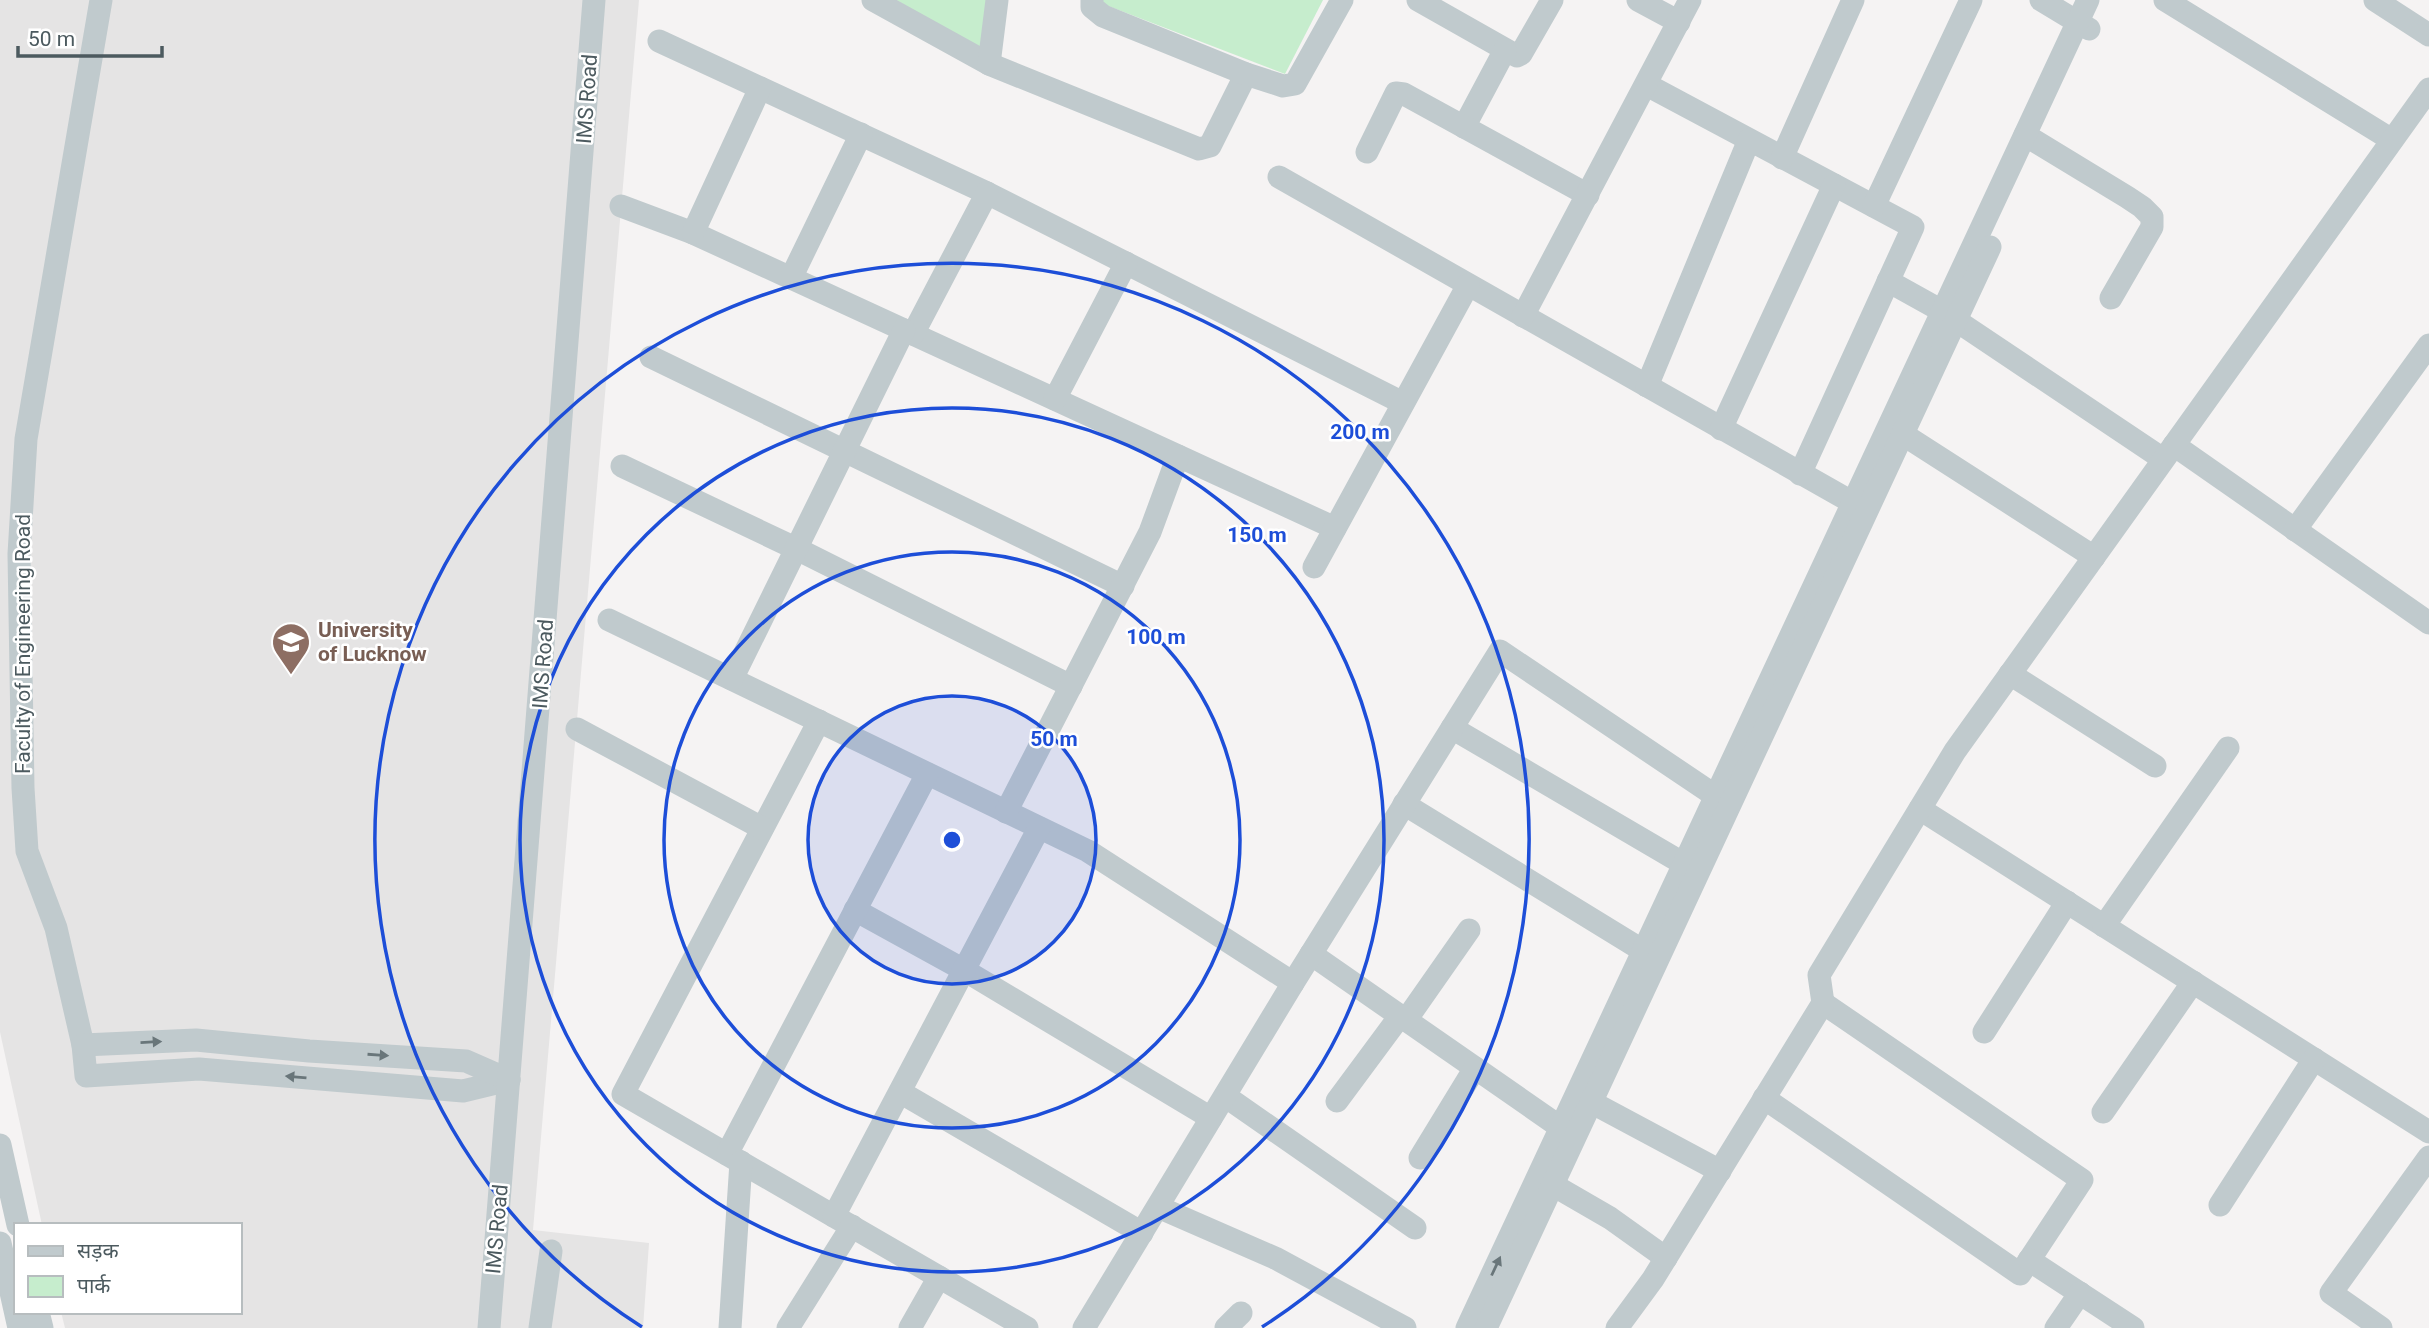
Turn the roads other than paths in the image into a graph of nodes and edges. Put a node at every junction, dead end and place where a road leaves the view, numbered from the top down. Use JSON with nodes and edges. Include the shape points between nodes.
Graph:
{"nodes":[{"id":1,"x":101,"y":0,"type":"edge"},
{"id":2,"x":594,"y":0,"type":"edge"},
{"id":3,"x":873,"y":0,"type":"edge"},
{"id":4,"x":997,"y":0,"type":"edge"},
{"id":5,"x":1092,"y":0,"type":"edge"},
{"id":6,"x":1342,"y":0,"type":"edge"},
{"id":7,"x":1418,"y":0,"type":"edge"},
{"id":8,"x":1552,"y":0,"type":"edge"},
{"id":9,"x":1638,"y":0,"type":"edge"},
{"id":10,"x":1690,"y":0,"type":"edge"},
{"id":11,"x":1853,"y":0,"type":"edge"},
{"id":12,"x":1971,"y":0,"type":"edge"},
{"id":13,"x":2040,"y":0,"type":"edge"},
{"id":14,"x":2088,"y":0,"type":"edge"},
{"id":15,"x":2105,"y":0,"type":"edge"},
{"id":16,"x":2165,"y":0,"type":"edge"},
{"id":17,"x":2375,"y":0,"type":"edge"},
{"id":18,"x":1679,"y":22,"type":"junction"},
{"id":19,"x":2084,"y":26,"type":"junction"},
{"id":20,"x":2429,"y":35,"type":"edge"},
{"id":21,"x":659,"y":41,"type":"dead end"},
{"id":22,"x":1505,"y":50,"type":"junction"},
{"id":23,"x":989,"y":64,"type":"junction"},
{"id":24,"x":1246,"y":74,"type":"junction"},
{"id":25,"x":1647,"y":85,"type":"junction"},
{"id":26,"x":760,"y":88,"type":"junction"},
{"id":27,"x":2429,"y":89,"type":"edge"},
{"id":28,"x":1464,"y":127,"type":"junction"},
{"id":29,"x":861,"y":134,"type":"junction"},
{"id":30,"x":2032,"y":139,"type":"junction"},
{"id":31,"x":1749,"y":140,"type":"junction"},
{"id":32,"x":2392,"y":140,"type":"junction"},
{"id":33,"x":1367,"y":152,"type":"dead end"},
{"id":34,"x":1783,"y":158,"type":"junction"},
{"id":35,"x":1279,"y":177,"type":"dead end"},
{"id":36,"x":1834,"y":185,"type":"junction"},
{"id":37,"x":987,"y":193,"type":"junction"},
{"id":38,"x":1588,"y":195,"type":"junction"},
{"id":39,"x":621,"y":206,"type":"dead end"},
{"id":40,"x":1874,"y":206,"type":"junction"},
{"id":41,"x":694,"y":233,"type":"junction"},
{"id":42,"x":1126,"y":263,"type":"junction"},
{"id":43,"x":790,"y":278,"type":"junction"},
{"id":44,"x":1888,"y":281,"type":"junction"},
{"id":45,"x":1468,"y":285,"type":"junction"},
{"id":46,"x":2111,"y":298,"type":"dead end"},
{"id":47,"x":1523,"y":316,"type":"junction"},
{"id":48,"x":1949,"y":316,"type":"junction"},
{"id":49,"x":909,"y":332,"type":"junction"},
{"id":50,"x":2429,"y":345,"type":"edge"},
{"id":51,"x":650,"y":357,"type":"dead end"},
{"id":52,"x":1647,"y":386,"type":"junction"},
{"id":53,"x":1055,"y":400,"type":"junction"},
{"id":54,"x":1403,"y":403,"type":"junction"},
{"id":55,"x":1721,"y":429,"type":"junction"},
{"id":56,"x":1896,"y":429,"type":"junction"},
{"id":57,"x":845,"y":451,"type":"junction"},
{"id":58,"x":2169,"y":452,"type":"junction"},
{"id":59,"x":1178,"y":456,"type":"junction"},
{"id":60,"x":622,"y":466,"type":"dead end"},
{"id":61,"x":1800,"y":474,"type":"junction"},
{"id":62,"x":1860,"y":507,"type":"junction"},
{"id":63,"x":1335,"y":528,"type":"junction"},
{"id":64,"x":2295,"y":530,"type":"junction"},
{"id":65,"x":797,"y":549,"type":"junction"},
{"id":66,"x":2094,"y":557,"type":"junction"},
{"id":67,"x":1314,"y":566,"type":"dead end"},
{"id":68,"x":1123,"y":586,"type":"junction"},
{"id":69,"x":2426,"y":615,"type":"edge"},
{"id":70,"x":609,"y":620,"type":"dead end"},
{"id":71,"x":2010,"y":674,"type":"junction"},
{"id":72,"x":732,"y":679,"type":"junction"},
{"id":73,"x":1072,"y":686,"type":"junction"},
{"id":74,"x":819,"y":721,"type":"junction"},
{"id":75,"x":1452,"y":727,"type":"junction"},
{"id":76,"x":577,"y":729,"type":"dead end"},
{"id":77,"x":2228,"y":748,"type":"dead end"},
{"id":78,"x":2155,"y":766,"type":"dead end"},
{"id":79,"x":927,"y":774,"type":"junction"},
{"id":80,"x":1723,"y":802,"type":"junction"},
{"id":81,"x":1404,"y":804,"type":"junction"},
{"id":82,"x":1920,"y":809,"type":"junction"},
{"id":83,"x":1006,"y":812,"type":"junction"},
{"id":84,"x":762,"y":828,"type":"junction"},
{"id":85,"x":1038,"y":828,"type":"junction"},
{"id":86,"x":1691,"y":868,"type":"junction"},
{"id":87,"x":2067,"y":902,"type":"junction"},
{"id":88,"x":855,"y":910,"type":"junction"},
{"id":89,"x":2104,"y":926,"type":"junction"},
{"id":90,"x":1469,"y":930,"type":"dead end"},
{"id":91,"x":1311,"y":954,"type":"junction"},
{"id":92,"x":1651,"y":956,"type":"junction"},
{"id":93,"x":964,"y":970,"type":"junction"},
{"id":94,"x":2193,"y":982,"type":"junction"},
{"id":95,"x":1293,"y":983,"type":"junction"},
{"id":96,"x":1823,"y":1003,"type":"junction"},
{"id":97,"x":1403,"y":1018,"type":"junction"},
{"id":98,"x":1984,"y":1032,"type":"dead end"},
{"id":99,"x":83,"y":1045,"type":"junction"},
{"id":100,"x":2314,"y":1059,"type":"junction"},
{"id":101,"x":1475,"y":1068,"type":"junction"},
{"id":102,"x":509,"y":1080,"type":"junction"},
{"id":103,"x":900,"y":1092,"type":"junction"},
{"id":104,"x":1225,"y":1097,"type":"junction"},
{"id":105,"x":1764,"y":1098,"type":"junction"},
{"id":106,"x":1337,"y":1101,"type":"dead end"},
{"id":107,"x":1591,"y":1102,"type":"junction"},
{"id":108,"x":2103,"y":1112,"type":"dead end"},
{"id":109,"x":1212,"y":1118,"type":"junction"},
{"id":110,"x":1568,"y":1132,"type":"junction"},
{"id":111,"x":2429,"y":1132,"type":"edge"},
{"id":112,"x":0,"y":1145,"type":"edge"},
{"id":113,"x":2429,"y":1157,"type":"edge"},
{"id":114,"x":734,"y":1158,"type":"junction"},
{"id":115,"x":1420,"y":1158,"type":"dead end"},
{"id":116,"x":1720,"y":1171,"type":"junction"},
{"id":117,"x":1553,"y":1185,"type":"junction"},
{"id":118,"x":2220,"y":1205,"type":"dead end"},
{"id":119,"x":1158,"y":1207,"type":"junction"},
{"id":120,"x":843,"y":1221,"type":"junction"},
{"id":121,"x":18,"y":1223,"type":"edge"},
{"id":122,"x":1415,"y":1228,"type":"dead end"},
{"id":123,"x":1142,"y":1233,"type":"junction"},
{"id":124,"x":0,"y":1243,"type":"edge"},
{"id":125,"x":551,"y":1251,"type":"dead end"},
{"id":126,"x":1666,"y":1258,"type":"junction"},
{"id":127,"x":2029,"y":1260,"type":"junction"},
{"id":128,"x":939,"y":1277,"type":"junction"},
{"id":129,"x":2080,"y":1293,"type":"junction"},
{"id":130,"x":14,"y":1306,"type":"edge"},
{"id":131,"x":1390,"y":1325,"type":"edge"},
{"id":132,"x":1626,"y":1325,"type":"edge"},
{"id":133,"x":489,"y":1328,"type":"edge"},
{"id":134,"x":540,"y":1328,"type":"edge"},
{"id":135,"x":730,"y":1328,"type":"edge"},
{"id":136,"x":788,"y":1328,"type":"edge"},
{"id":137,"x":910,"y":1328,"type":"edge"},
{"id":138,"x":1027,"y":1328,"type":"edge"},
{"id":139,"x":1084,"y":1328,"type":"edge"},
{"id":140,"x":1467,"y":1328,"type":"edge"},
{"id":141,"x":1486,"y":1328,"type":"edge"},
{"id":142,"x":2056,"y":1328,"type":"edge"},
{"id":143,"x":2133,"y":1328,"type":"edge"},
{"id":144,"x":2381,"y":1328,"type":"edge"}],
"edges":[{"from":1,"to":99,"type":"street","name":"Faculty of Engineering Road","via":[[26,439],[19,554],[27,852],[56,928]]},
{"from":2,"to":102,"type":"street","name":"IMS Road"},
{"from":3,"to":23,"type":"street"},
{"from":4,"to":23,"type":"street"},
{"from":5,"to":24,"type":"street","via":[[1092,7],[1103,16]]},
{"from":6,"to":24,"type":"street","via":[[1294,84],[1283,86]]},
{"from":7,"to":22,"type":"street"},
{"from":8,"to":22,"type":"street","via":[[1521,54]]},
{"from":9,"to":18,"type":"street"},
{"from":10,"to":18,"type":"street"},
{"from":11,"to":34,"type":"street"},
{"from":12,"to":40,"type":"street"},
{"from":13,"to":19,"type":"street"},
{"from":14,"to":19,"type":"street"},
{"from":15,"to":19,"type":"street"},
{"from":16,"to":32,"type":"street"},
{"from":17,"to":20,"type":"street"},
{"from":18,"to":25,"type":"street"},
{"from":19,"to":30,"type":"street"},
{"from":21,"to":26,"type":"street"},
{"from":22,"to":28,"type":"street"},
{"from":23,"to":24,"type":"street","via":[[1199,149],[1210,146]]},
{"from":25,"to":31,"type":"street"},
{"from":25,"to":38,"type":"street"},
{"from":26,"to":29,"type":"street"},
{"from":26,"to":41,"type":"street"},
{"from":27,"to":32,"type":"street"},
{"from":28,"to":33,"type":"street","via":[[1396,93]]},
{"from":28,"to":38,"type":"street"},
{"from":29,"to":37,"type":"street"},
{"from":29,"to":43,"type":"street"},
{"from":30,"to":46,"type":"street","via":[[2152,217],[2152,227]]},
{"from":30,"to":48,"type":"street"},
{"from":31,"to":34,"type":"street"},
{"from":31,"to":52,"type":"street"},
{"from":32,"to":58,"type":"street"},
{"from":34,"to":36,"type":"street"},
{"from":35,"to":45,"type":"street"},
{"from":36,"to":40,"type":"street"},
{"from":36,"to":55,"type":"street"},
{"from":37,"to":42,"type":"street"},
{"from":37,"to":49,"type":"street"},
{"from":38,"to":47,"type":"street"},
{"from":39,"to":41,"type":"street"},
{"from":40,"to":44,"type":"street","via":[[1913,227]]},
{"from":41,"to":43,"type":"street"},
{"from":42,"to":53,"type":"street"},
{"from":42,"to":54,"type":"street"},
{"from":43,"to":49,"type":"street"},
{"from":44,"to":48,"type":"street"},
{"from":44,"to":61,"type":"street"},
{"from":45,"to":47,"type":"street"},
{"from":45,"to":54,"type":"street"},
{"from":47,"to":52,"type":"street"},
{"from":48,"to":56,"type":"street"},
{"from":48,"to":58,"type":"street"},
{"from":49,"to":53,"type":"street"},
{"from":49,"to":57,"type":"street"},
{"from":50,"to":64,"type":"street"},
{"from":51,"to":57,"type":"street"},
{"from":52,"to":55,"type":"street"},
{"from":53,"to":59,"type":"street"},
{"from":54,"to":63,"type":"street"},
{"from":55,"to":61,"type":"street"},
{"from":56,"to":62,"type":"street"},
{"from":56,"to":66,"type":"street"},
{"from":57,"to":65,"type":"street"},
{"from":57,"to":68,"type":"street"},
{"from":58,"to":64,"type":"street"},
{"from":58,"to":66,"type":"street"},
{"from":59,"to":63,"type":"street"},
{"from":59,"to":68,"type":"street","via":[[1150,532]]},
{"from":60,"to":65,"type":"street"},
{"from":61,"to":62,"type":"street"},
{"from":62,"to":80,"type":"street"},
{"from":63,"to":67,"type":"street"},
{"from":64,"to":69,"type":"street"},
{"from":65,"to":72,"type":"street"},
{"from":65,"to":73,"type":"street"},
{"from":66,"to":71,"type":"street"},
{"from":68,"to":73,"type":"street"},
{"from":70,"to":72,"type":"street"},
{"from":71,"to":78,"type":"street"},
{"from":71,"to":82,"type":"street"},
{"from":72,"to":74,"type":"street"},
{"from":73,"to":83,"type":"street"},
{"from":74,"to":79,"type":"street"},
{"from":74,"to":84,"type":"street"},
{"from":75,"to":80,"type":"street","via":[[1500,650]]},
{"from":75,"to":81,"type":"street"},
{"from":75,"to":86,"type":"street"},
{"from":76,"to":84,"type":"street"},
{"from":77,"to":89,"type":"street"},
{"from":79,"to":83,"type":"street"},
{"from":79,"to":88,"type":"street"},
{"from":80,"to":86,"type":"street"},
{"from":81,"to":91,"type":"street"},
{"from":81,"to":92,"type":"street"},
{"from":82,"to":87,"type":"street"},
{"from":82,"to":96,"type":"street","via":[[1819,975]]},
{"from":83,"to":85,"type":"street"},
{"from":84,"to":114,"type":"street","via":[[623,1094]]},
{"from":85,"to":93,"type":"street"},
{"from":85,"to":95,"type":"street","via":[[1088,851]]},
{"from":86,"to":92,"type":"street"},
{"from":87,"to":89,"type":"street"},
{"from":87,"to":98,"type":"street"},
{"from":88,"to":93,"type":"street"},
{"from":88,"to":114,"type":"street"},
{"from":89,"to":94,"type":"street"},
{"from":90,"to":97,"type":"street"},
{"from":91,"to":95,"type":"street"},
{"from":91,"to":97,"type":"street"},
{"from":92,"to":107,"type":"street"},
{"from":92,"to":110,"type":"street"},
{"from":93,"to":103,"type":"street"},
{"from":93,"to":109,"type":"street"},
{"from":94,"to":100,"type":"street"},
{"from":94,"to":108,"type":"street"},
{"from":95,"to":104,"type":"street"},
{"from":96,"to":105,"type":"street"},
{"from":96,"to":127,"type":"street","via":[[2082,1180]]},
{"from":97,"to":101,"type":"street"},
{"from":97,"to":106,"type":"street"},
{"from":99,"to":102,"type":"street","one_way":true,"via":[[196,1040],[466,1061]]},
{"from":102,"to":99,"type":"street","name":"Faculty of Engineering Road","one_way":true,"via":[[463,1091],[199,1069],[86,1076]]},
{"from":100,"to":111,"type":"street"},
{"from":100,"to":118,"type":"street"},
{"from":101,"to":110,"type":"street"},
{"from":101,"to":115,"type":"street"},
{"from":102,"to":133,"type":"street","name":"IMS Road"},
{"from":103,"to":120,"type":"street"},
{"from":103,"to":123,"type":"street"},
{"from":104,"to":109,"type":"street"},
{"from":104,"to":122,"type":"street"},
{"from":105,"to":116,"type":"street"},
{"from":105,"to":127,"type":"street","via":[[2020,1274]]},
{"from":107,"to":110,"type":"street"},
{"from":107,"to":116,"type":"street"},
{"from":109,"to":119,"type":"street"},
{"from":110,"to":117,"type":"street"},
{"from":140,"to":110,"type":"street","one_way":true},
{"from":112,"to":121,"type":"street"},
{"from":113,"to":144,"type":"street","via":[[2331,1293]]},
{"from":114,"to":120,"type":"street"},
{"from":114,"to":135,"type":"street"},
{"from":116,"to":126,"type":"street"},
{"from":117,"to":126,"type":"street"},
{"from":117,"to":141,"type":"street"},
{"from":119,"to":123,"type":"street"},
{"from":119,"to":131,"type":"street","via":[[1275,1258]]},
{"from":120,"to":128,"type":"street"},
{"from":120,"to":136,"type":"street"},
{"from":123,"to":139,"type":"street"},
{"from":124,"to":130,"type":"street"},
{"from":125,"to":134,"type":"street"},
{"from":126,"to":132,"type":"street"},
{"from":127,"to":129,"type":"street"},
{"from":128,"to":137,"type":"street"},
{"from":128,"to":138,"type":"street"},
{"from":129,"to":142,"type":"street"},
{"from":129,"to":143,"type":"street"}]}
